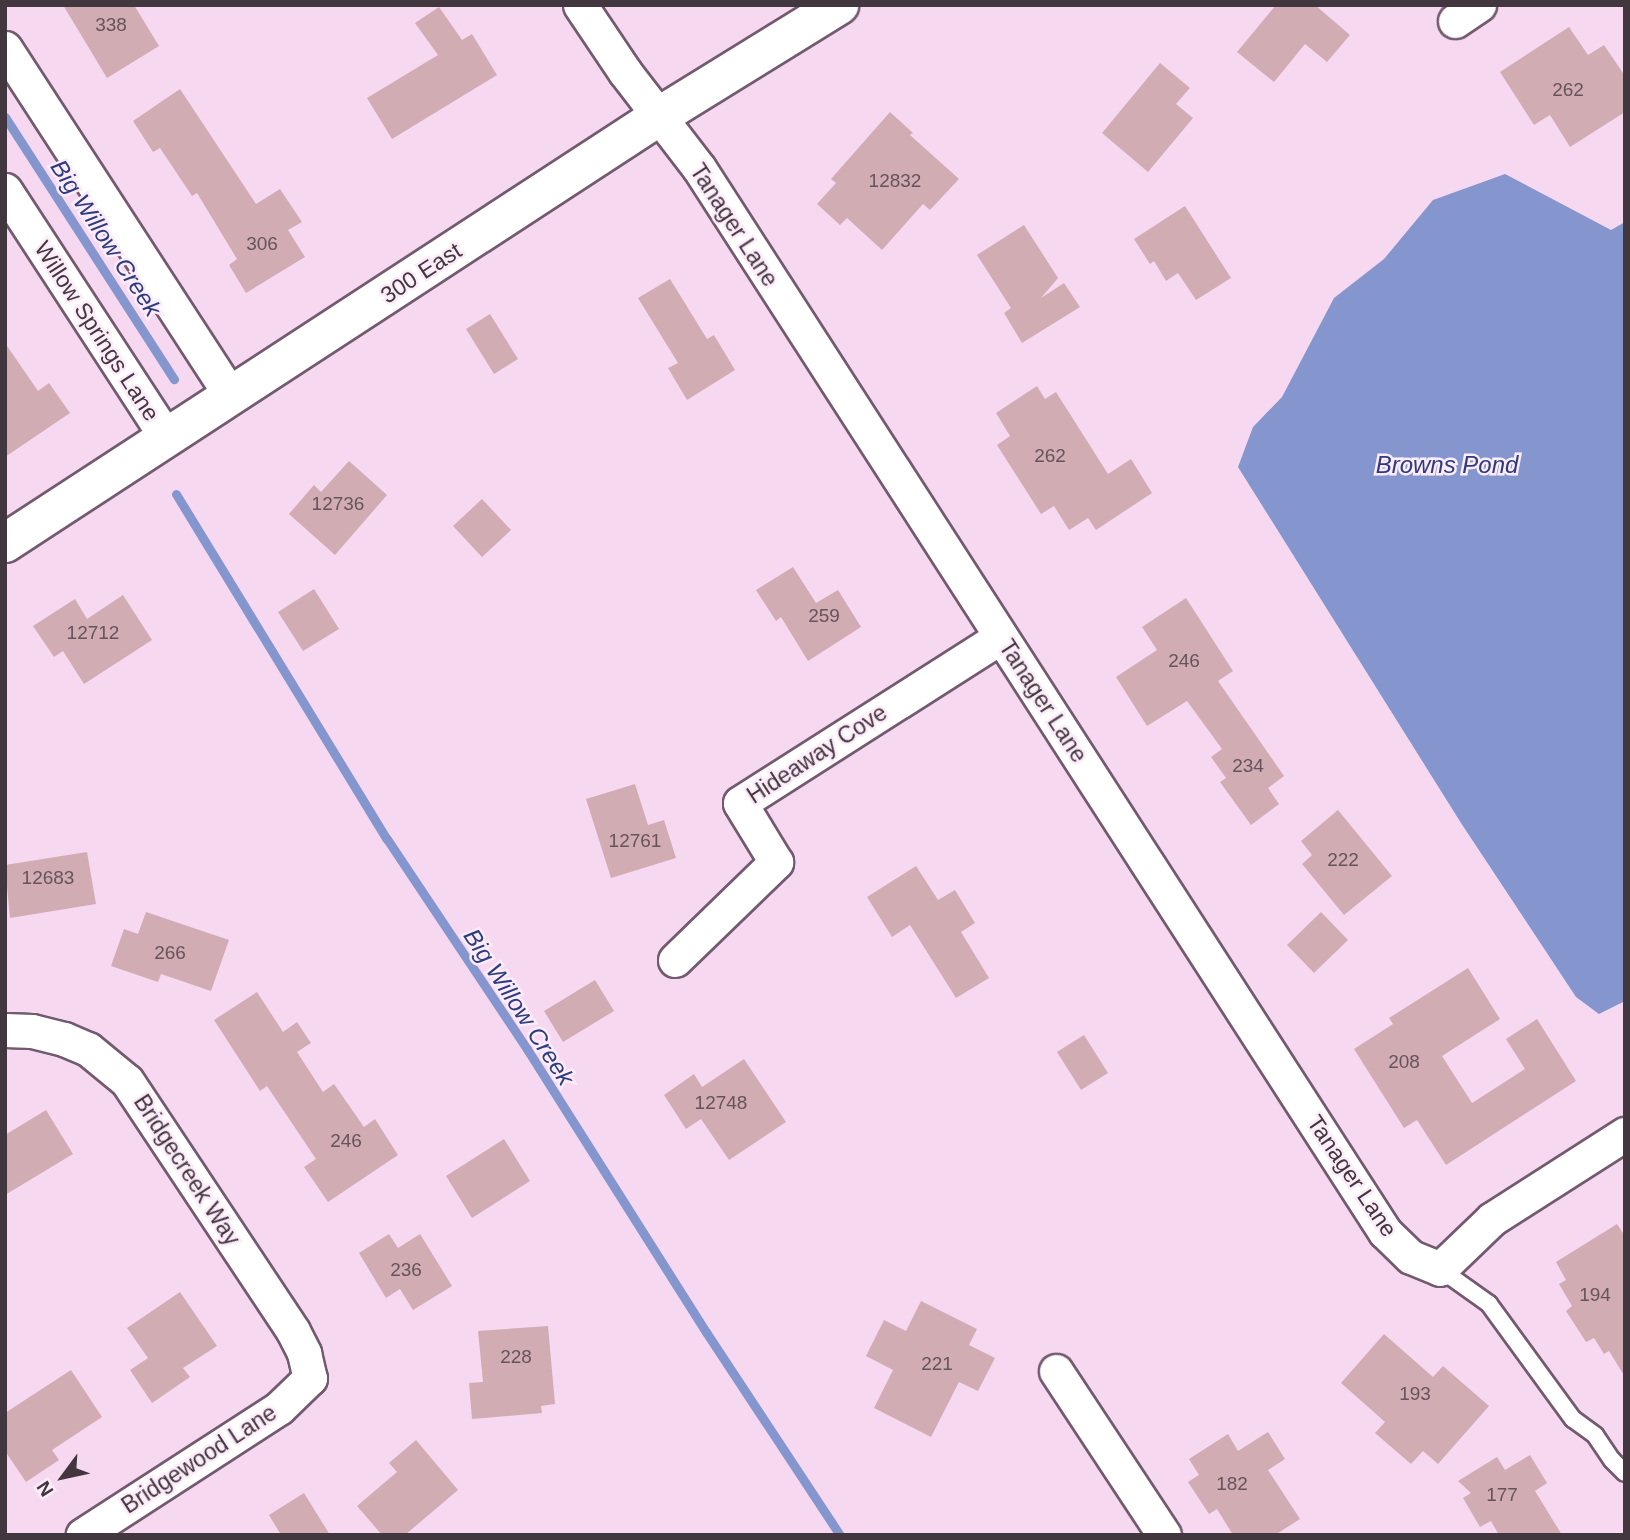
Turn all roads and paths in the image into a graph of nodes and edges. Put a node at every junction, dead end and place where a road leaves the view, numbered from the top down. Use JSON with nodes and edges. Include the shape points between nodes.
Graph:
{"nodes":[{"id":1,"x":580,"y":5,"type":"edge"},
{"id":2,"x":839,"y":5,"type":"edge"},
{"id":3,"x":5,"y":48,"type":"edge"},
{"id":4,"x":658,"y":117,"type":"junction"},
{"id":5,"x":5,"y":190,"type":"edge"},
{"id":6,"x":230,"y":394,"type":"junction"},
{"id":7,"x":166,"y":437,"type":"junction"},
{"id":8,"x":5,"y":543,"type":"edge"},
{"id":9,"x":1001,"y":637,"type":"junction"},
{"id":10,"x":675,"y":960,"type":"dead end"},
{"id":11,"x":5,"y":1030,"type":"edge"},
{"id":12,"x":1625,"y":1134,"type":"edge"},
{"id":13,"x":1440,"y":1269,"type":"junction"},
{"id":14,"x":1056,"y":1371,"type":"dead end"},
{"id":15,"x":310,"y":1378,"type":"joint"},
{"id":16,"x":1625,"y":1473,"type":"edge"},
{"id":17,"x":83,"y":1535,"type":"edge"},
{"id":18,"x":1164,"y":1535,"type":"edge"}],
"edges":[{"from":1,"to":4,"type":"street","name":"Tanager Lane"},
{"from":2,"to":4,"type":"main road","name":"300 East"},
{"from":3,"to":6,"type":"street"},
{"from":4,"to":6,"type":"main road","name":"300 East"},
{"from":4,"to":9,"type":"street","name":"Tanager Lane","via":[[699,168]]},
{"from":5,"to":7,"type":"street","name":"Willow Springs Lane"},
{"from":6,"to":7,"type":"main road","name":"300 East"},
{"from":7,"to":8,"type":"main road","name":"300 East"},
{"from":9,"to":10,"type":"street","name":"Hideaway Cove","via":[[740,803],[776,862]]},
{"from":9,"to":13,"type":"street","name":"Tanager Lane","via":[[1385,1232],[1411,1257]]},
{"from":11,"to":15,"type":"street","name":"Bridgecreek Way","via":[[64,1038],[88,1049],[128,1081],[293,1331]]},
{"from":12,"to":13,"type":"street","via":[[1492,1219]]},
{"from":13,"to":16,"type":"lane","via":[[1489,1304],[1573,1419],[1595,1435]]},
{"from":14,"to":18,"type":"street"},
{"from":15,"to":17,"type":"street","name":"Bridgewood Lane","via":[[279,1408]]}]}
